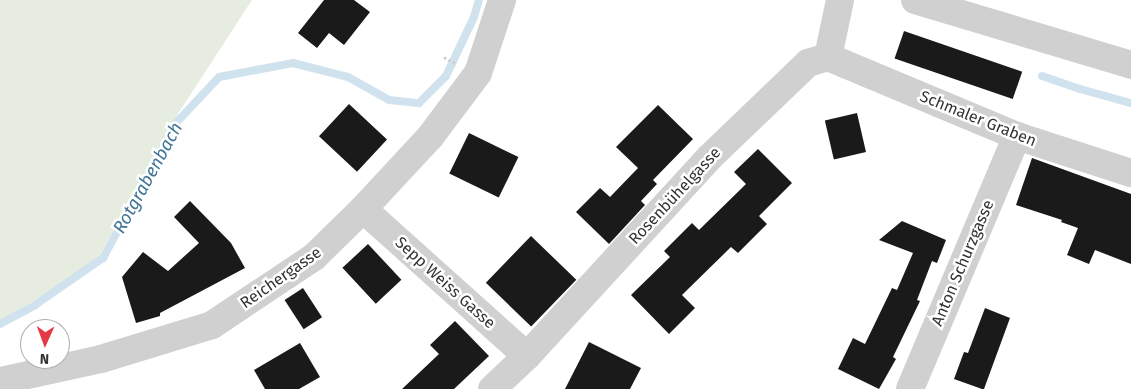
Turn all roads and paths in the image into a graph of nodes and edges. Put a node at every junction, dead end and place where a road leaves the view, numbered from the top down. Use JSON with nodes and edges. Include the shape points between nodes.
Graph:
{"nodes":[{"id":1,"x":502,"y":0,"type":"edge"},
{"id":2,"x":840,"y":0,"type":"edge"},
{"id":3,"x":915,"y":0,"type":"edge"},
{"id":4,"x":828,"y":57,"type":"junction"},
{"id":5,"x":1131,"y":66,"type":"edge"},
{"id":6,"x":1017,"y":136,"type":"junction"},
{"id":7,"x":1131,"y":173,"type":"edge"},
{"id":8,"x":363,"y":210,"type":"junction"},
{"id":9,"x":527,"y":356,"type":"junction"},
{"id":10,"x":0,"y":381,"type":"edge"},
{"id":11,"x":492,"y":389,"type":"edge"},
{"id":12,"x":910,"y":389,"type":"edge"}],
"edges":[{"from":1,"to":8,"type":"street","name":"Reichergasse","via":[[478,73],[430,137]]},
{"from":2,"to":4,"type":"street"},
{"from":3,"to":5,"type":"street"},
{"from":4,"to":6,"type":"street","name":"Schmaler Graben"},
{"from":4,"to":9,"type":"street","name":"Rosenbühelgasse","via":[[808,63],[710,157]]},
{"from":6,"to":7,"type":"street","name":"Schmaler Graben"},
{"from":6,"to":12,"type":"street","name":"Anton Schurzgasse"},
{"from":8,"to":9,"type":"street","name":"Sepp Weiss Gasse"},
{"from":8,"to":10,"type":"street","name":"Reichergasse","via":[[314,257],[212,325],[102,359]]},
{"from":9,"to":11,"type":"street","name":"Rosenbühelgasse"}]}
